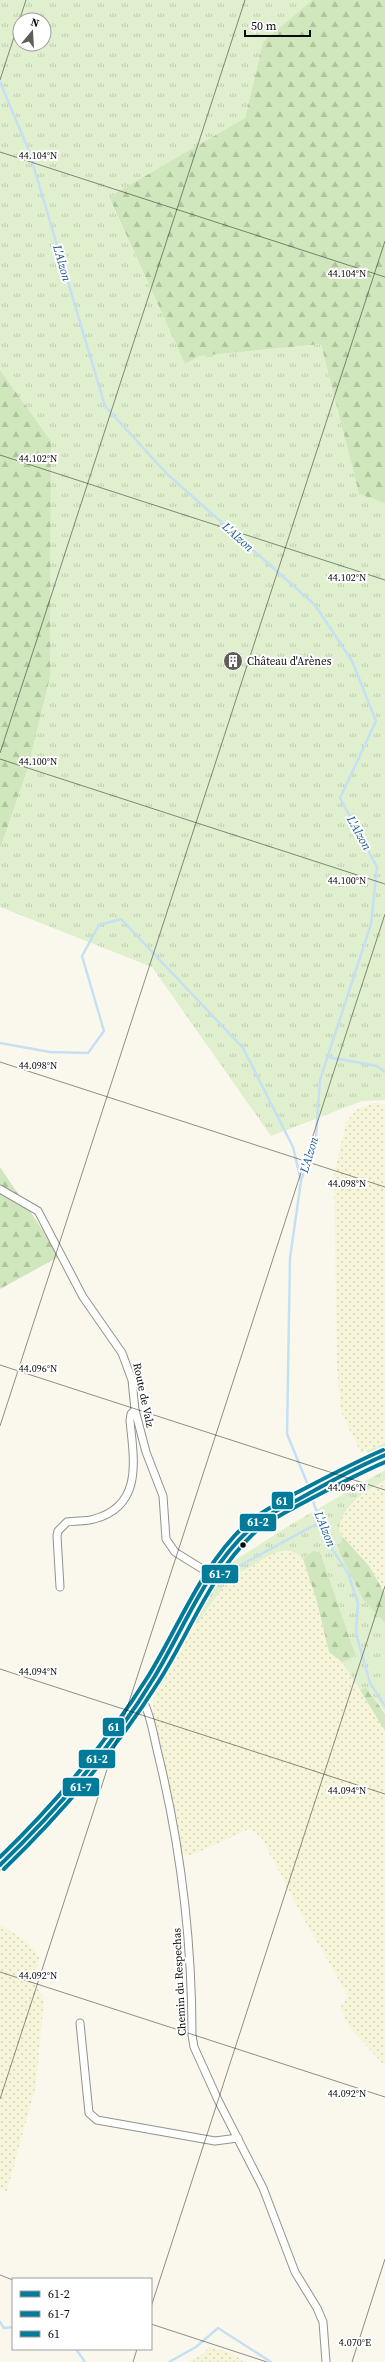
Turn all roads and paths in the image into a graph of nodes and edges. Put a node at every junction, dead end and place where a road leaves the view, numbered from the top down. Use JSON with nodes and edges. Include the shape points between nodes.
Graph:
{"nodes":[{"id":1,"x":0,"y":1189,"type":"edge"},
{"id":2,"x":135,"y":1410,"type":"junction"},
{"id":3,"x":385,"y":1455,"type":"edge"},
{"id":4,"x":212,"y":1575,"type":"junction"},
{"id":5,"x":60,"y":1587,"type":"dead end"},
{"id":6,"x":141,"y":1697,"type":"junction"},
{"id":7,"x":0,"y":1865,"type":"edge"},
{"id":8,"x":80,"y":2023,"type":"dead end"},
{"id":9,"x":238,"y":2138,"type":"junction"},
{"id":10,"x":326,"y":2362,"type":"edge"}],
"edges":[{"from":1,"to":2,"type":"street","name":"Route de Valz","via":[[38,1211],[83,1297],[122,1353],[132,1380]]},
{"from":2,"to":4,"type":"street","name":"Route de Valz","via":[[146,1452],[163,1496],[166,1539],[175,1552]]},
{"from":2,"to":5,"type":"street","via":[[130,1421],[133,1469],[129,1493],[107,1514],[86,1521],[67,1522],[62,1527],[57,1536]]},
{"from":3,"to":4,"type":"street","via":[[345,1472],[248,1530]]},
{"from":4,"to":6,"type":"street"},
{"from":6,"to":7,"type":"street","via":[[117,1733],[65,1799]]},
{"from":6,"to":9,"type":"street","name":"Chemin du Respechas","via":[[166,1786],[180,1859],[187,1919],[193,2041],[218,2100]]},
{"from":8,"to":9,"type":"street","via":[[89,2113],[96,2120],[215,2141]]},
{"from":9,"to":10,"type":"street","name":"Chemin du Respechas","via":[[263,2188],[295,2272],[323,2322]]}]}
